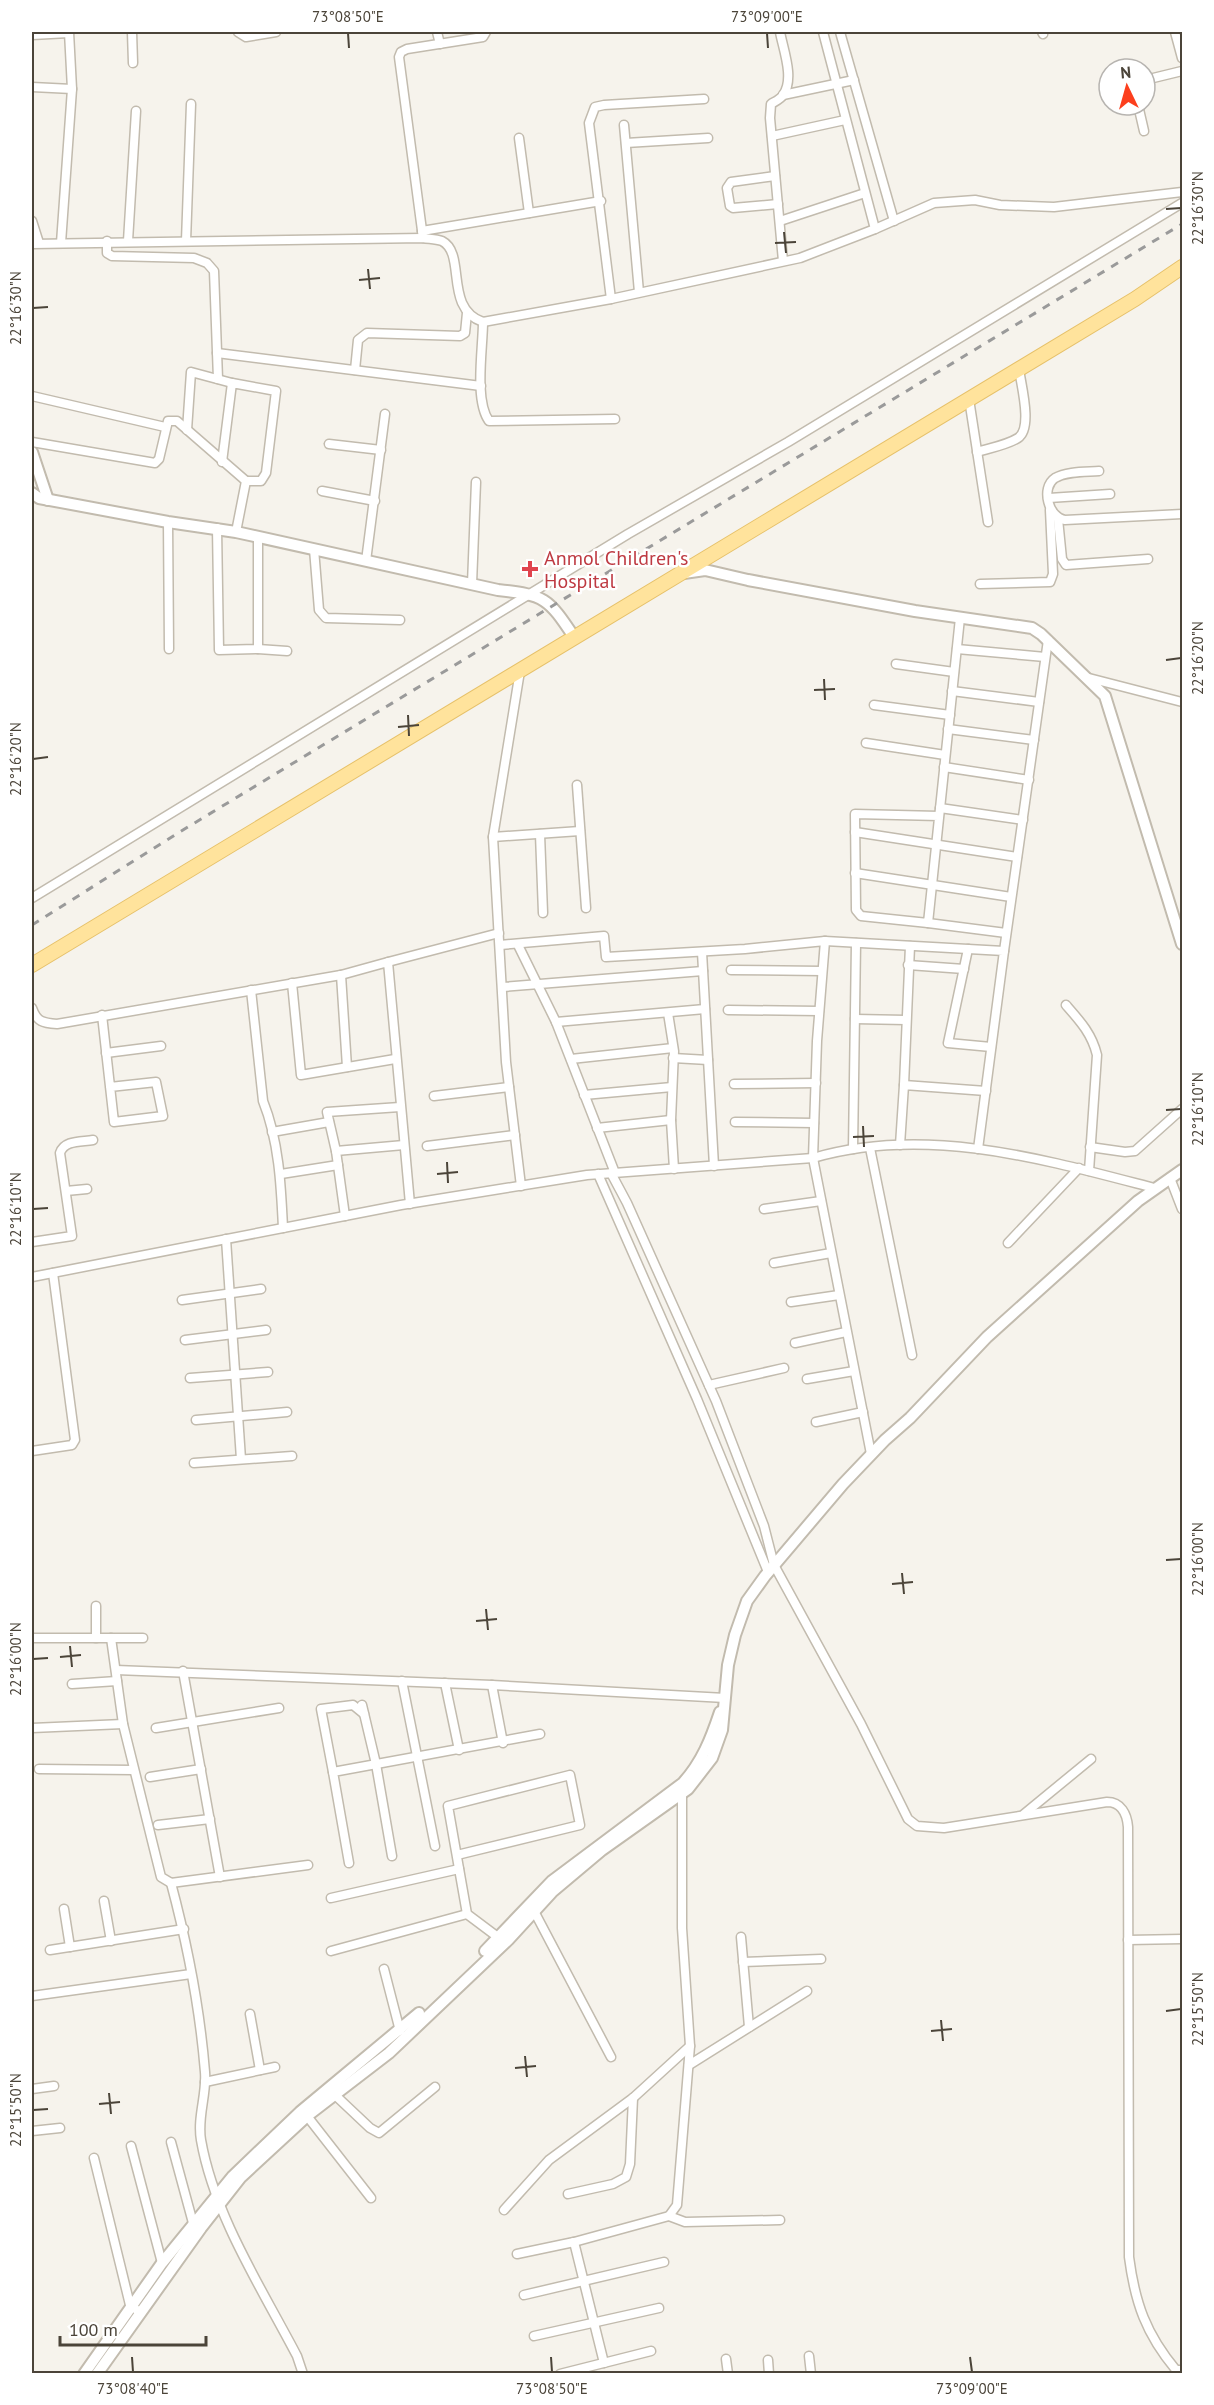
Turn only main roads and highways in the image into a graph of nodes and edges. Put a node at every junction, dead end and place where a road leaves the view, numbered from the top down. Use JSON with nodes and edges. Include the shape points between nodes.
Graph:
{"nodes":[{"id":1,"x":1182,"y":267,"type":"edge"},
{"id":2,"x":32,"y":965,"type":"edge"}],
"edges":[{"from":1,"to":2,"type":"main road","via":[[1136,299]]}]}
